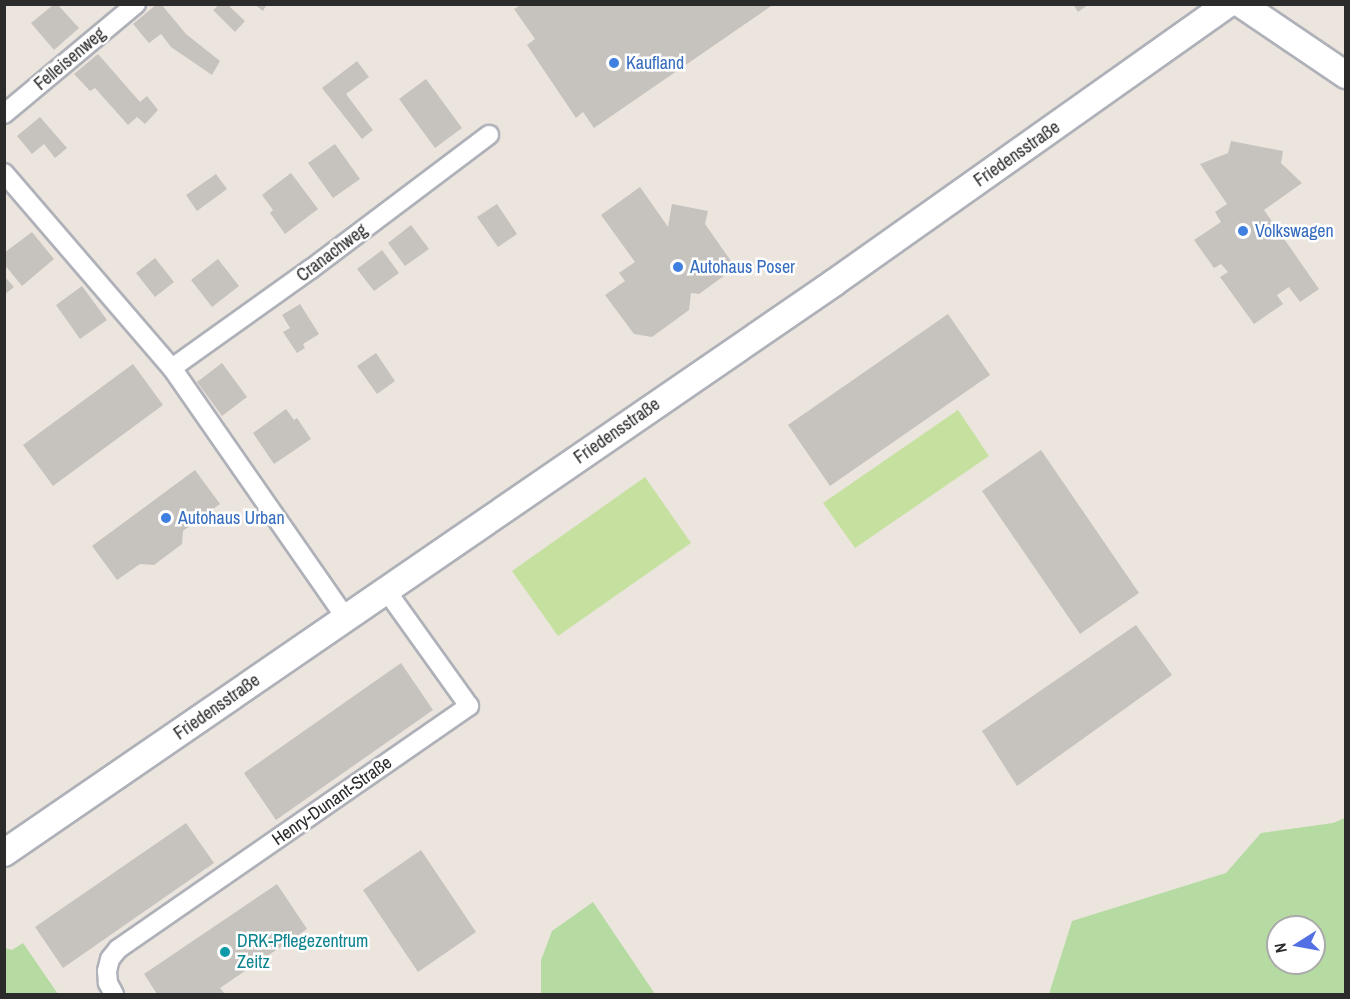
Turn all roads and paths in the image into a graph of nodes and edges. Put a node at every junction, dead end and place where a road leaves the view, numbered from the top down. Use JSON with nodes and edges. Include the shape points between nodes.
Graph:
{"nodes":[{"id":1,"x":136,"y":4,"type":"edge"},
{"id":2,"x":1227,"y":4,"type":"edge"},
{"id":3,"x":1241,"y":4,"type":"edge"},
{"id":4,"x":1346,"y":75,"type":"edge"},
{"id":5,"x":4,"y":114,"type":"edge"},
{"id":6,"x":489,"y":135,"type":"dead end"},
{"id":7,"x":4,"y":173,"type":"edge"},
{"id":8,"x":172,"y":368,"type":"junction"},
{"id":9,"x":386,"y":590,"type":"junction"},
{"id":10,"x":346,"y":618,"type":"junction"},
{"id":11,"x":4,"y":853,"type":"edge"},
{"id":12,"x":114,"y":994,"type":"edge"}],
"edges":[{"from":1,"to":5,"type":"street","name":"Felleisenweg"},
{"from":2,"to":9,"type":"street","name":"Friedensstraße","via":[[854,268]]},
{"from":3,"to":4,"type":"street"},
{"from":6,"to":8,"type":"street","name":"Cranachweg"},
{"from":7,"to":8,"type":"street"},
{"from":8,"to":10,"type":"street"},
{"from":9,"to":10,"type":"street","name":"Friedensstraße"},
{"from":9,"to":12,"type":"street","name":"Henry-Dunant-Straße","via":[[469,706],[118,949],[108,970],[108,983]]},
{"from":10,"to":11,"type":"street","name":"Friedensstraße"}]}
